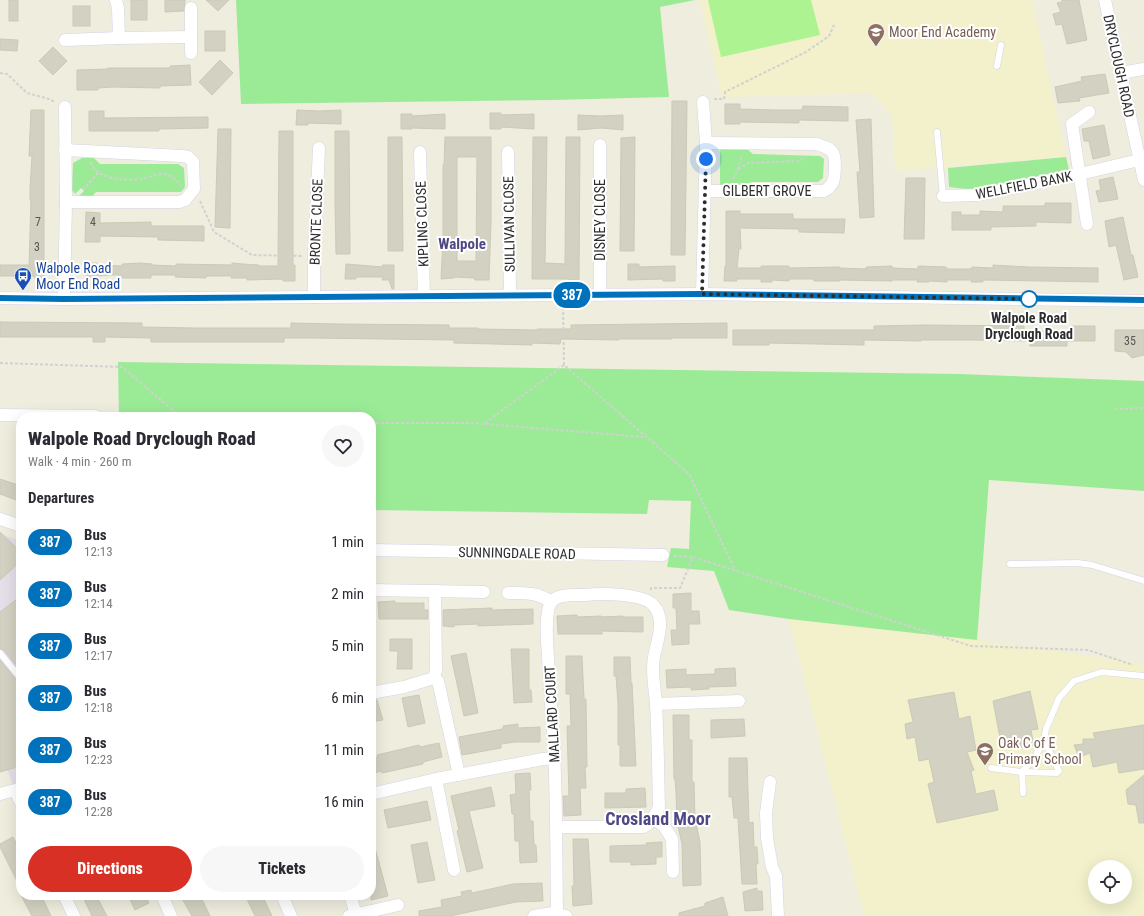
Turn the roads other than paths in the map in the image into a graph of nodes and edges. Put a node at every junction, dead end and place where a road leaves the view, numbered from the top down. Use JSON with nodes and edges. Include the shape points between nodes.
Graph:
{"nodes":[{"id":1,"x":116,"y":0,"type":"edge"},
{"id":2,"x":1105,"y":0,"type":"edge"},
{"id":3,"x":191,"y":8,"type":"dead end"},
{"id":4,"x":191,"y":37,"type":"junction"},
{"id":5,"x":118,"y":38,"type":"junction"},
{"id":6,"x":65,"y":40,"type":"dead end"},
{"id":7,"x":1001,"y":45,"type":"dead end"},
{"id":8,"x":191,"y":53,"type":"dead end"},
{"id":9,"x":997,"y":66,"type":"dead end"},
{"id":10,"x":1144,"y":69,"type":"edge"},
{"id":11,"x":1121,"y":73,"type":"junction"},
{"id":12,"x":704,"y":102,"type":"road end"},
{"id":13,"x":65,"y":107,"type":"road end"},
{"id":14,"x":1089,"y":112,"type":"dead end"},
{"id":15,"x":937,"y":132,"type":"dead end"},
{"id":16,"x":706,"y":143,"type":"junction"},
{"id":17,"x":600,"y":145,"type":"dead end"},
{"id":18,"x":318,"y":148,"type":"dead end"},
{"id":19,"x":65,"y":150,"type":"junction"},
{"id":20,"x":420,"y":152,"type":"dead end"},
{"id":21,"x":508,"y":152,"type":"dead end"},
{"id":22,"x":1139,"y":160,"type":"junction"},
{"id":23,"x":1080,"y":174,"type":"junction"},
{"id":24,"x":1144,"y":180,"type":"edge"},
{"id":25,"x":705,"y":191,"type":"junction"},
{"id":26,"x":944,"y":196,"type":"joint"},
{"id":27,"x":72,"y":202,"type":"junction"},
{"id":28,"x":1087,"y":224,"type":"dead end"},
{"id":29,"x":600,"y":294,"type":"junction"},
{"id":30,"x":702,"y":294,"type":"junction"},
{"id":31,"x":510,"y":295,"type":"junction"},
{"id":32,"x":424,"y":296,"type":"junction"},
{"id":33,"x":314,"y":297,"type":"junction"},
{"id":34,"x":0,"y":298,"type":"edge"},
{"id":35,"x":64,"y":299,"type":"junction"},
{"id":36,"x":1144,"y":300,"type":"edge"},
{"id":37,"x":0,"y":415,"type":"edge"},
{"id":38,"x":16,"y":415,"type":"edge"},
{"id":39,"x":0,"y":519,"type":"edge"},
{"id":40,"x":16,"y":524,"type":"edge"},
{"id":41,"x":376,"y":550,"type":"edge"},
{"id":42,"x":663,"y":555,"type":"road end"},
{"id":43,"x":1010,"y":564,"type":"dead end"},
{"id":44,"x":1144,"y":581,"type":"edge"},
{"id":45,"x":376,"y":590,"type":"edge"},
{"id":46,"x":435,"y":591,"type":"junction"},
{"id":47,"x":484,"y":592,"type":"dead end"},
{"id":48,"x":508,"y":593,"type":"dead end"},
{"id":49,"x":550,"y":602,"type":"junction"},
{"id":50,"x":0,"y":652,"type":"edge"},
{"id":51,"x":16,"y":673,"type":"edge"},
{"id":52,"x":1144,"y":676,"type":"edge"},
{"id":53,"x":434,"y":678,"type":"junction"},
{"id":54,"x":376,"y":692,"type":"edge"},
{"id":55,"x":739,"y":701,"type":"dead end"},
{"id":56,"x":656,"y":704,"type":"junction"},
{"id":57,"x":1044,"y":740,"type":"junction"},
{"id":58,"x":554,"y":758,"type":"junction"},
{"id":59,"x":991,"y":768,"type":"dead end"},
{"id":60,"x":1022,"y":772,"type":"junction"},
{"id":61,"x":460,"y":775,"type":"junction"},
{"id":62,"x":436,"y":779,"type":"junction"},
{"id":63,"x":770,"y":782,"type":"dead end"},
{"id":64,"x":16,"y":792,"type":"edge"},
{"id":65,"x":376,"y":793,"type":"edge"},
{"id":66,"x":1023,"y":793,"type":"dead end"},
{"id":67,"x":0,"y":794,"type":"edge"},
{"id":68,"x":654,"y":819,"type":"junction"},
{"id":69,"x":556,"y":827,"type":"junction"},
{"id":70,"x":454,"y":870,"type":"dead end"},
{"id":71,"x":673,"y":872,"type":"dead end"},
{"id":72,"x":66,"y":900,"type":"edge"},
{"id":73,"x":164,"y":900,"type":"edge"},
{"id":74,"x":284,"y":900,"type":"edge"},
{"id":75,"x":350,"y":900,"type":"edge"},
{"id":76,"x":398,"y":905,"type":"dead end"},
{"id":77,"x":352,"y":915,"type":"edge"},
{"id":78,"x":561,"y":915,"type":"edge"},
{"id":79,"x":74,"y":916,"type":"edge"},
{"id":80,"x":171,"y":916,"type":"edge"},
{"id":81,"x":291,"y":916,"type":"edge"},
{"id":82,"x":534,"y":916,"type":"edge"},
{"id":83,"x":778,"y":916,"type":"edge"}],
"edges":[{"from":1,"to":5,"type":"street"},
{"from":2,"to":11,"type":"street","name":"DRYCLOUGH ROAD"},
{"from":3,"to":4,"type":"street"},
{"from":4,"to":5,"type":"street"},
{"from":4,"to":8,"type":"street"},
{"from":5,"to":6,"type":"street"},
{"from":7,"to":9,"type":"lane"},
{"from":10,"to":11,"type":"street"},
{"from":11,"to":22,"type":"street","name":"DRYCLOUGH ROAD"},
{"from":12,"to":16,"type":"street","name":"GILBERT GROVE"},
{"from":13,"to":19,"type":"street"},
{"from":14,"to":23,"type":"street","name":"WELLFIELD BANK","via":[[1072,124]]},
{"from":15,"to":26,"type":"lane"},
{"from":16,"to":25,"type":"street","name":"GILBERT GROVE"},
{"from":16,"to":25,"type":"street","name":"GILBERT GROVE","via":[[817,144],[825,146],[834,154],[835,160],[833,182],[824,191]]},
{"from":17,"to":29,"type":"street","name":"DISNEY CLOSE"},
{"from":18,"to":33,"type":"street","name":"BRONTE CLOSE"},
{"from":19,"to":27,"type":"street"},
{"from":19,"to":27,"type":"street","via":[[182,156],[193,162],[192,192],[185,200],[179,202]]},
{"from":20,"to":32,"type":"street","name":"KIPLING CLOSE"},
{"from":21,"to":31,"type":"street","name":"SULLIVAN CLOSE"},
{"from":22,"to":23,"type":"street","name":"WELLFIELD BANK"},
{"from":22,"to":24,"type":"street","name":"DRYCLOUGH ROAD"},
{"from":23,"to":26,"type":"street","name":"WELLFIELD BANK","via":[[977,195]]},
{"from":23,"to":28,"type":"street","name":"WELLFIELD BANK"},
{"from":25,"to":30,"type":"street","name":"GILBERT GROVE"},
{"from":27,"to":35,"type":"street"},
{"from":29,"to":30,"type":"street"},
{"from":29,"to":31,"type":"street"},
{"from":30,"to":36,"type":"street"},
{"from":31,"to":32,"type":"street"},
{"from":32,"to":33,"type":"street"},
{"from":33,"to":35,"type":"street"},
{"from":34,"to":35,"type":"street"},
{"from":37,"to":38,"type":"street"},
{"from":39,"to":40,"type":"street"},
{"from":41,"to":42,"type":"street","name":"SUNNINGDALE ROAD"},
{"from":43,"to":44,"type":"lane","via":[[1078,563]]},
{"from":45,"to":46,"type":"street"},
{"from":46,"to":47,"type":"street"},
{"from":46,"to":53,"type":"street"},
{"from":48,"to":49,"type":"street","via":[[533,593]]},
{"from":49,"to":56,"type":"street","via":[[562,596],[592,594],[645,599],[654,605],[658,611],[660,624],[660,639],[654,658]]},
{"from":49,"to":58,"type":"street","name":"MALLARD COURT","via":[[546,628]]},
{"from":50,"to":51,"type":"lane"},
{"from":52,"to":57,"type":"lane","via":[[1102,672],[1074,681],[1059,698]]},
{"from":53,"to":54,"type":"street"},
{"from":53,"to":61,"type":"street","via":[[438,681]]},
{"from":55,"to":56,"type":"street"},
{"from":56,"to":68,"type":"street","via":[[659,807]]},
{"from":57,"to":60,"type":"lane","via":[[1035,757]]},
{"from":57,"to":60,"type":"lane","via":[[1059,771]]},
{"from":58,"to":61,"type":"street"},
{"from":58,"to":69,"type":"street","name":"MALLARD COURT"},
{"from":59,"to":60,"type":"lane"},
{"from":60,"to":66,"type":"lane"},
{"from":61,"to":62,"type":"street"},
{"from":62,"to":65,"type":"street"},
{"from":62,"to":70,"type":"street"},
{"from":63,"to":83,"type":"street","via":[[766,813],[767,838],[776,876]]},
{"from":64,"to":67,"type":"street","via":[[15,790]]},
{"from":68,"to":69,"type":"street","via":[[643,827]]},
{"from":68,"to":71,"type":"street","via":[[664,826],[672,839]]},
{"from":69,"to":78,"type":"street","name":"MALLARD COURT"},
{"from":72,"to":79,"type":"street"},
{"from":73,"to":80,"type":"street"},
{"from":74,"to":81,"type":"street"},
{"from":75,"to":77,"type":"street"},
{"from":76,"to":77,"type":"street"},
{"from":78,"to":82,"type":"street"}]}
